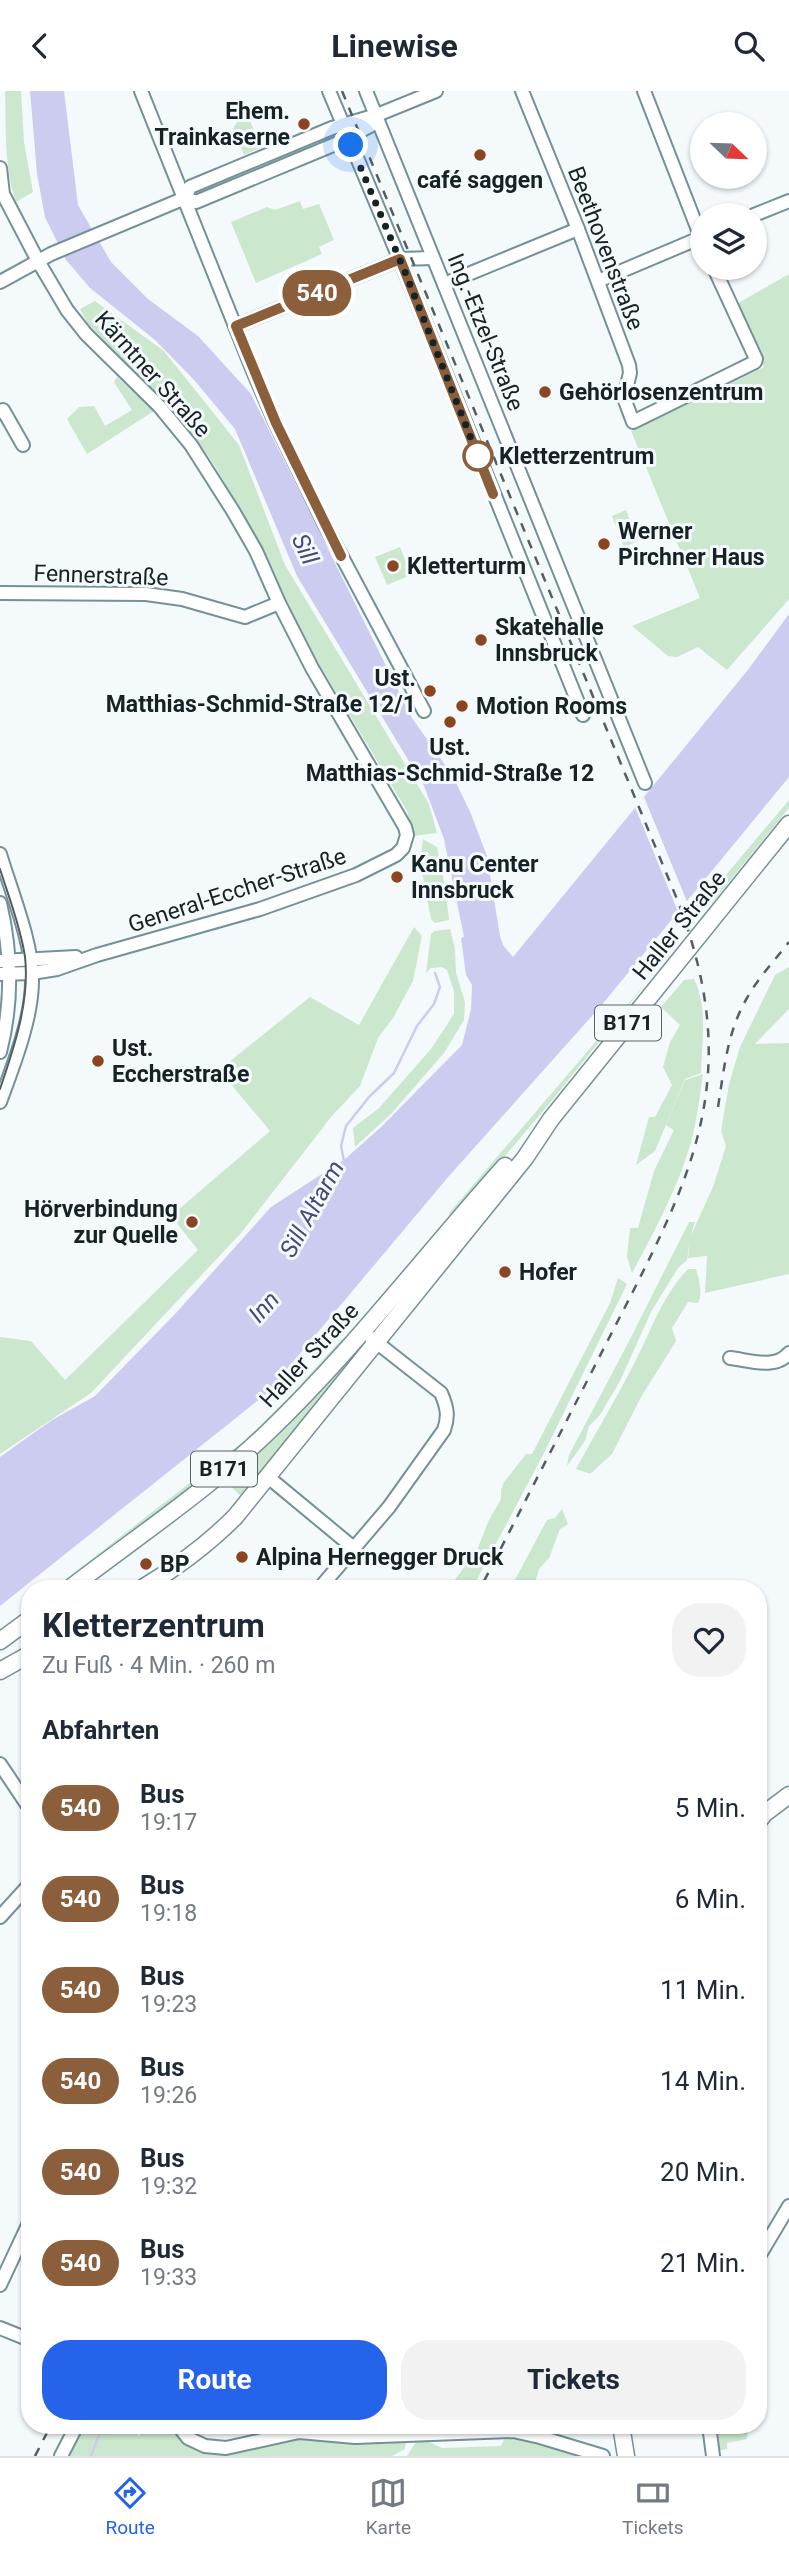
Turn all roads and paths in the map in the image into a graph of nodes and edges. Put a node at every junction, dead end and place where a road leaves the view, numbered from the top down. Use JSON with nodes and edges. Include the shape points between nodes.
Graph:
{"nodes":[{"id":1,"x":141,"y":91,"type":"edge"},
{"id":2,"x":329,"y":91,"type":"edge"},
{"id":3,"x":366,"y":91,"type":"edge"},
{"id":4,"x":436,"y":91,"type":"edge"},
{"id":5,"x":522,"y":91,"type":"edge"},
{"id":6,"x":644,"y":91,"type":"edge"},
{"id":7,"x":377,"y":115,"type":"junction"},
{"id":8,"x":346,"y":131,"type":"junction"},
{"id":9,"x":0,"y":168,"type":"edge"},
{"id":10,"x":185,"y":198,"type":"junction"},
{"id":11,"x":789,"y":201,"type":"edge"},
{"id":12,"x":690,"y":208,"type":"edge"},
{"id":13,"x":767,"y":210,"type":"edge"},
{"id":14,"x":578,"y":229,"type":"junction"},
{"id":15,"x":690,"y":243,"type":"edge"},
{"id":16,"x":433,"y":258,"type":"junction"},
{"id":17,"x":400,"y":259,"type":"junction"},
{"id":18,"x":38,"y":261,"type":"junction"},
{"id":19,"x":719,"y":280,"type":"edge"},
{"id":20,"x":598,"y":281,"type":"junction"},
{"id":21,"x":0,"y":282,"type":"edge"},
{"id":22,"x":444,"y":284,"type":"junction"},
{"id":23,"x":236,"y":326,"type":"junction"},
{"id":24,"x":0,"y":412,"type":"edge"},
{"id":25,"x":23,"y":445,"type":"dead end"},
{"id":26,"x":0,"y":593,"type":"edge"},
{"id":27,"x":279,"y":603,"type":"junction"},
{"id":28,"x":424,"y":711,"type":"dead end"},
{"id":29,"x":583,"y":715,"type":"dead end"},
{"id":30,"x":645,"y":783,"type":"dead end"},
{"id":31,"x":789,"y":824,"type":"edge"},
{"id":32,"x":405,"y":827,"type":"joint"},
{"id":33,"x":0,"y":854,"type":"edge"},
{"id":34,"x":0,"y":903,"type":"edge"},
{"id":35,"x":31,"y":967,"type":"junction"},
{"id":36,"x":5,"y":968,"type":"edge"},
{"id":37,"x":0,"y":1052,"type":"edge"},
{"id":38,"x":0,"y":1102,"type":"edge"},
{"id":39,"x":551,"y":1119,"type":"junction"},
{"id":40,"x":363,"y":1331,"type":"junction"},
{"id":41,"x":377,"y":1342,"type":"junction"},
{"id":42,"x":789,"y":1353,"type":"edge"},
{"id":43,"x":730,"y":1358,"type":"dead end"},
{"id":44,"x":268,"y":1477,"type":"junction"},
{"id":45,"x":355,"y":1549,"type":"junction"},
{"id":46,"x":81,"y":1580,"type":"edge"},
{"id":47,"x":155,"y":1580,"type":"edge"},
{"id":48,"x":327,"y":1580,"type":"edge"},
{"id":49,"x":21,"y":1626,"type":"edge"},
{"id":50,"x":0,"y":1641,"type":"edge"},
{"id":51,"x":21,"y":1659,"type":"edge"},
{"id":52,"x":0,"y":1671,"type":"edge"},
{"id":53,"x":0,"y":1764,"type":"edge"},
{"id":54,"x":789,"y":1795,"type":"edge"},
{"id":55,"x":21,"y":1796,"type":"edge"},
{"id":56,"x":789,"y":1805,"type":"edge"},
{"id":57,"x":767,"y":1812,"type":"edge"},
{"id":58,"x":767,"y":1817,"type":"edge"},
{"id":59,"x":21,"y":1894,"type":"edge"},
{"id":60,"x":0,"y":1917,"type":"edge"},
{"id":61,"x":789,"y":2206,"type":"edge"},
{"id":62,"x":21,"y":2240,"type":"edge"},
{"id":63,"x":767,"y":2243,"type":"edge"},
{"id":64,"x":0,"y":2285,"type":"edge"},
{"id":65,"x":0,"y":2328,"type":"edge"},
{"id":66,"x":21,"y":2336,"type":"edge"},
{"id":67,"x":72,"y":2434,"type":"edge"},
{"id":68,"x":185,"y":2434,"type":"edge"},
{"id":69,"x":290,"y":2434,"type":"edge"},
{"id":70,"x":321,"y":2434,"type":"edge"},
{"id":71,"x":434,"y":2434,"type":"edge"},
{"id":72,"x":526,"y":2434,"type":"edge"},
{"id":73,"x":622,"y":2434,"type":"edge"},
{"id":74,"x":710,"y":2434,"type":"edge"},
{"id":75,"x":61,"y":2456,"type":"edge"},
{"id":76,"x":603,"y":2456,"type":"edge"},
{"id":77,"x":626,"y":2456,"type":"edge"},
{"id":78,"x":713,"y":2456,"type":"edge"}],
"edges":[{"from":1,"to":10,"type":"street"},
{"from":2,"to":8,"type":"street"},
{"from":3,"to":7,"type":"street","name":"Ing.-Etzel-Straße"},
{"from":4,"to":7,"type":"street"},
{"from":5,"to":14,"type":"street","name":"Beethovenstraße"},
{"from":6,"to":12,"type":"street"},
{"from":7,"to":8,"type":"street","via":[[370,126]]},
{"from":7,"to":16,"type":"street","name":"Ing.-Etzel-Straße"},
{"from":8,"to":10,"type":"street","via":[[338,143],[196,202]]},
{"from":8,"to":17,"type":"street"},
{"from":9,"to":18,"type":"street","name":"Kärntner Straße","via":[[4,194]]},
{"from":10,"to":18,"type":"street"},
{"from":10,"to":23,"type":"street"},
{"from":11,"to":13,"type":"street"},
{"from":14,"to":20,"type":"street","name":"Beethovenstraße"},
{"from":14,"to":22,"type":"street"},
{"from":15,"to":20,"type":"street"},
{"from":16,"to":17,"type":"street"},
{"from":16,"to":22,"type":"street","name":"Ing.-Etzel-Straße"},
{"from":17,"to":23,"type":"street"},
{"from":17,"to":29,"type":"street"},
{"from":18,"to":21,"type":"street"},
{"from":18,"to":27,"type":"street","name":"Kärntner Straße","via":[[86,334],[159,406],[191,445],[250,541]]},
{"from":19,"to":20,"type":"street","name":"Beethovenstraße","via":[[755,362],[633,422],[624,398],[629,365]]},
{"from":22,"to":30,"type":"street","name":"Ing.-Etzel-Straße"},
{"from":23,"to":28,"type":"street","via":[[324,525]]},
{"from":24,"to":25,"type":"street"},
{"from":26,"to":27,"type":"street","name":"Fennerstraße","via":[[146,594],[245,617]]},
{"from":27,"to":32,"type":"street","name":"Kärntner Straße","via":[[312,669]]},
{"from":31,"to":39,"type":"main road","name":"Haller Straße","number":"B171"},
{"from":32,"to":35,"type":"street","name":"General-Eccher-Straße","via":[[403,848],[396,855],[356,875],[260,909],[57,969]]},
{"from":33,"to":35,"type":"street"},
{"from":34,"to":36,"type":"street"},
{"from":35,"to":36,"type":"street","name":"General-Eccher-Straße"},
{"from":35,"to":38,"type":"street","via":[[32,993]]},
{"from":36,"to":37,"type":"street","via":[[9,1006]]},
{"from":39,"to":40,"type":"main road","name":"Haller Straße","number":"B171"},
{"from":39,"to":41,"type":"main road","name":"Haller Straße","number":"B171"},
{"from":40,"to":41,"type":"street"},
{"from":40,"to":46,"type":"main road","name":"Haller Straße","number":"B171","via":[[267,1433]]},
{"from":41,"to":44,"type":"main road","name":"Haller Straße","number":"B171"},
{"from":41,"to":45,"type":"street","via":[[441,1393],[448,1419]]},
{"from":42,"to":43,"type":"street","via":[[775,1363]]},
{"from":44,"to":45,"type":"street"},
{"from":44,"to":47,"type":"main road","name":"Haller Straße","number":"B171","via":[[213,1539]]},
{"from":45,"to":48,"type":"street"},
{"from":49,"to":50,"type":"main road"},
{"from":51,"to":52,"type":"main road"},
{"from":53,"to":55,"type":"street"},
{"from":54,"to":57,"type":"main road"},
{"from":56,"to":58,"type":"main road"},
{"from":59,"to":60,"type":"street"},
{"from":61,"to":63,"type":"street"},
{"from":62,"to":64,"type":"street"},
{"from":65,"to":66,"type":"street"},
{"from":67,"to":75,"type":"street"},
{"from":68,"to":69,"type":"street","via":[[205,2446],[226,2448]]},
{"from":70,"to":71,"type":"street"},
{"from":72,"to":76,"type":"street"},
{"from":73,"to":77,"type":"main road"},
{"from":74,"to":78,"type":"street"}]}
